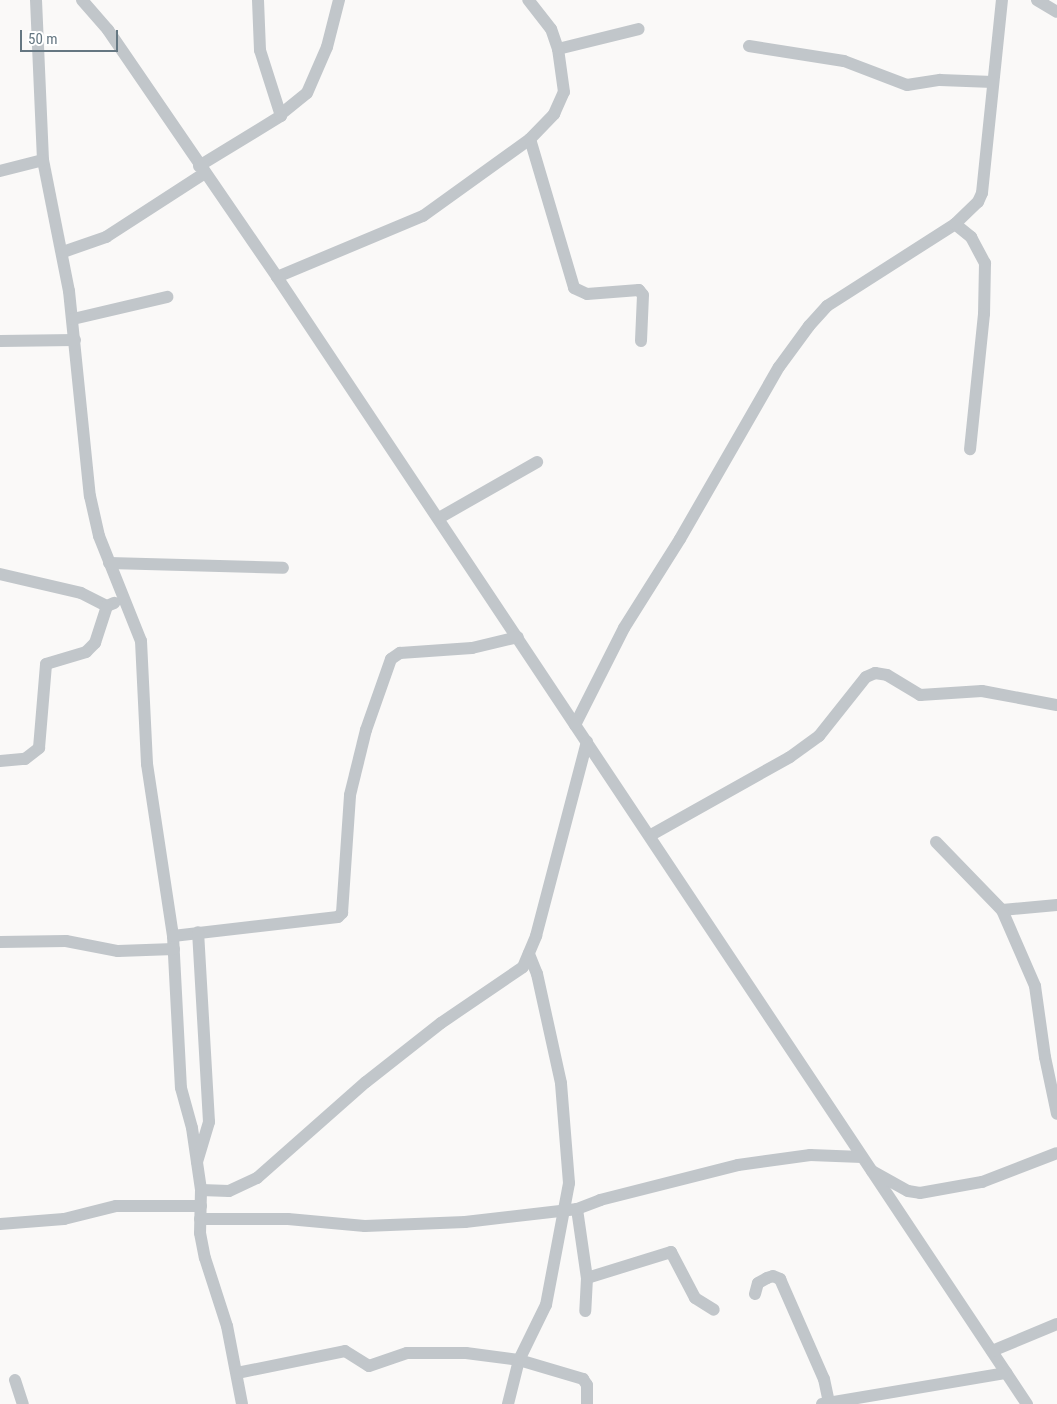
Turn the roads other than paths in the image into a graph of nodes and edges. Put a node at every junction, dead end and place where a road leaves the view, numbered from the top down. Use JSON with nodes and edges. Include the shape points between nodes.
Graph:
{"nodes":[{"id":1,"x":36,"y":0,"type":"edge"},
{"id":2,"x":82,"y":0,"type":"edge"},
{"id":3,"x":258,"y":0,"type":"edge"},
{"id":4,"x":339,"y":0,"type":"edge"},
{"id":5,"x":528,"y":0,"type":"edge"},
{"id":6,"x":1002,"y":0,"type":"edge"},
{"id":7,"x":1037,"y":0,"type":"edge"},
{"id":8,"x":1057,"y":12,"type":"edge"},
{"id":9,"x":640,"y":29,"type":"dead end"},
{"id":10,"x":749,"y":46,"type":"dead end"},
{"id":11,"x":558,"y":49,"type":"junction"},
{"id":12,"x":993,"y":82,"type":"junction"},
{"id":13,"x":281,"y":114,"type":"junction"},
{"id":14,"x":530,"y":139,"type":"junction"},
{"id":15,"x":43,"y":160,"type":"junction"},
{"id":16,"x":202,"y":170,"type":"junction"},
{"id":17,"x":0,"y":171,"type":"edge"},
{"id":18,"x":955,"y":224,"type":"junction"},
{"id":19,"x":63,"y":252,"type":"junction"},
{"id":20,"x":277,"y":277,"type":"junction"},
{"id":21,"x":167,"y":297,"type":"dead end"},
{"id":22,"x":73,"y":319,"type":"junction"},
{"id":23,"x":75,"y":340,"type":"junction"},
{"id":24,"x":0,"y":341,"type":"edge"},
{"id":25,"x":641,"y":341,"type":"dead end"},
{"id":26,"x":970,"y":449,"type":"dead end"},
{"id":27,"x":537,"y":462,"type":"dead end"},
{"id":28,"x":439,"y":518,"type":"junction"},
{"id":29,"x":109,"y":563,"type":"junction"},
{"id":30,"x":283,"y":568,"type":"dead end"},
{"id":31,"x":0,"y":574,"type":"edge"},
{"id":32,"x":123,"y":600,"type":"junction"},
{"id":33,"x":107,"y":606,"type":"junction"},
{"id":34,"x":518,"y":637,"type":"junction"},
{"id":35,"x":1057,"y":705,"type":"edge"},
{"id":36,"x":575,"y":725,"type":"junction"},
{"id":37,"x":587,"y":742,"type":"junction"},
{"id":38,"x":0,"y":761,"type":"edge"},
{"id":39,"x":651,"y":835,"type":"junction"},
{"id":40,"x":936,"y":842,"type":"dead end"},
{"id":41,"x":1057,"y":905,"type":"edge"},
{"id":42,"x":1002,"y":910,"type":"junction"},
{"id":43,"x":198,"y":932,"type":"junction"},
{"id":44,"x":0,"y":942,"type":"edge"},
{"id":45,"x":173,"y":942,"type":"junction"},
{"id":46,"x":529,"y":954,"type":"junction"},
{"id":47,"x":1057,"y":1114,"type":"edge"},
{"id":48,"x":1057,"y":1153,"type":"edge"},
{"id":49,"x":862,"y":1157,"type":"junction"},
{"id":50,"x":197,"y":1163,"type":"junction"},
{"id":51,"x":872,"y":1171,"type":"junction"},
{"id":52,"x":200,"y":1190,"type":"junction"},
{"id":53,"x":201,"y":1206,"type":"junction"},
{"id":54,"x":577,"y":1209,"type":"junction"},
{"id":55,"x":562,"y":1211,"type":"junction"},
{"id":56,"x":200,"y":1219,"type":"junction"},
{"id":57,"x":0,"y":1224,"type":"edge"},
{"id":58,"x":587,"y":1278,"type":"junction"},
{"id":59,"x":755,"y":1294,"type":"dead end"},
{"id":60,"x":714,"y":1310,"type":"dead end"},
{"id":61,"x":585,"y":1311,"type":"dead end"},
{"id":62,"x":1057,"y":1324,"type":"edge"},
{"id":63,"x":992,"y":1350,"type":"junction"},
{"id":64,"x":519,"y":1360,"type":"junction"},
{"id":65,"x":237,"y":1373,"type":"junction"},
{"id":66,"x":1006,"y":1373,"type":"junction"},
{"id":67,"x":15,"y":1380,"type":"dead end"},
{"id":68,"x":22,"y":1404,"type":"edge"},
{"id":69,"x":242,"y":1404,"type":"edge"},
{"id":70,"x":508,"y":1404,"type":"edge"},
{"id":71,"x":587,"y":1404,"type":"edge"},
{"id":72,"x":825,"y":1404,"type":"edge"},
{"id":73,"x":1027,"y":1404,"type":"edge"}],
"edges":[{"from":1,"to":15,"type":"street"},
{"from":2,"to":16,"type":"street","via":[[108,30]]},
{"from":3,"to":13,"type":"street","via":[[260,50]]},
{"from":4,"to":13,"type":"street","via":[[327,47],[307,93]]},
{"from":5,"to":11,"type":"street","via":[[550,29]]},
{"from":6,"to":12,"type":"street"},
{"from":7,"to":8,"type":"street"},
{"from":9,"to":11,"type":"street"},
{"from":10,"to":12,"type":"street","via":[[844,61],[907,85],[940,80]]},
{"from":11,"to":14,"type":"street","via":[[565,81],[562,101]]},
{"from":12,"to":18,"type":"street","via":[[982,193],[978,202]]},
{"from":13,"to":16,"type":"street","via":[[279,119]]},
{"from":14,"to":20,"type":"street","via":[[423,216]]},
{"from":14,"to":25,"type":"street","via":[[574,288],[587,294],[639,290],[643,295]]},
{"from":15,"to":17,"type":"street"},
{"from":15,"to":19,"type":"street"},
{"from":16,"to":19,"type":"street","via":[[103,239]]},
{"from":16,"to":20,"type":"street"},
{"from":18,"to":26,"type":"street","via":[[971,237],[985,263],[984,314]]},
{"from":18,"to":36,"type":"street","via":[[827,306],[808,326],[779,367],[680,539],[624,628]]},
{"from":19,"to":22,"type":"street"},
{"from":20,"to":28,"type":"street"},
{"from":21,"to":22,"type":"street"},
{"from":22,"to":23,"type":"street"},
{"from":23,"to":24,"type":"street"},
{"from":23,"to":29,"type":"street","via":[[93,519]]},
{"from":27,"to":28,"type":"street"},
{"from":28,"to":34,"type":"street"},
{"from":29,"to":30,"type":"street"},
{"from":29,"to":32,"type":"street"},
{"from":31,"to":33,"type":"street","via":[[81,593]]},
{"from":32,"to":33,"type":"street"},
{"from":32,"to":45,"type":"street","via":[[136,623],[141,641],[147,764]]},
{"from":33,"to":38,"type":"street","via":[[95,643],[86,652],[46,664],[39,748],[25,759]]},
{"from":34,"to":36,"type":"street"},
{"from":34,"to":43,"type":"street","via":[[472,648],[400,653],[391,659],[366,730],[350,795],[342,913]]},
{"from":35,"to":39,"type":"street","via":[[982,691],[920,695],[887,675],[875,672],[866,677],[819,736],[790,757]]},
{"from":36,"to":37,"type":"street"},
{"from":37,"to":39,"type":"street"},
{"from":37,"to":46,"type":"street"},
{"from":39,"to":49,"type":"street"},
{"from":40,"to":42,"type":"street"},
{"from":41,"to":42,"type":"street"},
{"from":42,"to":47,"type":"street","via":[[1033,979]]},
{"from":43,"to":45,"type":"street"},
{"from":43,"to":50,"type":"street","via":[[209,1122]]},
{"from":44,"to":45,"type":"street","via":[[66,941],[118,951]]},
{"from":45,"to":50,"type":"street","via":[[181,1088]]},
{"from":46,"to":52,"type":"street","via":[[523,967],[441,1023],[366,1082],[256,1178],[229,1191]]},
{"from":46,"to":55,"type":"street","via":[[539,982],[560,1083],[569,1183],[568,1198]]},
{"from":48,"to":51,"type":"street","via":[[982,1182],[920,1193]]},
{"from":49,"to":51,"type":"street"},
{"from":49,"to":54,"type":"street","via":[[810,1155],[738,1165],[686,1176]]},
{"from":50,"to":52,"type":"street"},
{"from":51,"to":63,"type":"street"},
{"from":52,"to":53,"type":"street"},
{"from":53,"to":56,"type":"street"},
{"from":53,"to":57,"type":"street","via":[[116,1206],[64,1219]]},
{"from":54,"to":55,"type":"street"},
{"from":54,"to":58,"type":"street"},
{"from":55,"to":56,"type":"street","via":[[465,1222],[365,1226],[288,1219]]},
{"from":55,"to":64,"type":"street","via":[[560,1242],[546,1305]]},
{"from":56,"to":65,"type":"street","via":[[205,1258],[225,1319]]},
{"from":58,"to":60,"type":"street","via":[[671,1252],[695,1298]]},
{"from":58,"to":61,"type":"street"},
{"from":59,"to":72,"type":"street","via":[[758,1283],[773,1276],[780,1279],[824,1379]]},
{"from":62,"to":63,"type":"street"},
{"from":63,"to":66,"type":"street"},
{"from":64,"to":65,"type":"street","via":[[418,1352],[369,1366],[345,1351]]},
{"from":64,"to":70,"type":"street"},
{"from":64,"to":71,"type":"street","via":[[586,1381]]},
{"from":65,"to":69,"type":"street"},
{"from":66,"to":72,"type":"street"},
{"from":66,"to":73,"type":"street"},
{"from":67,"to":68,"type":"street"}]}
